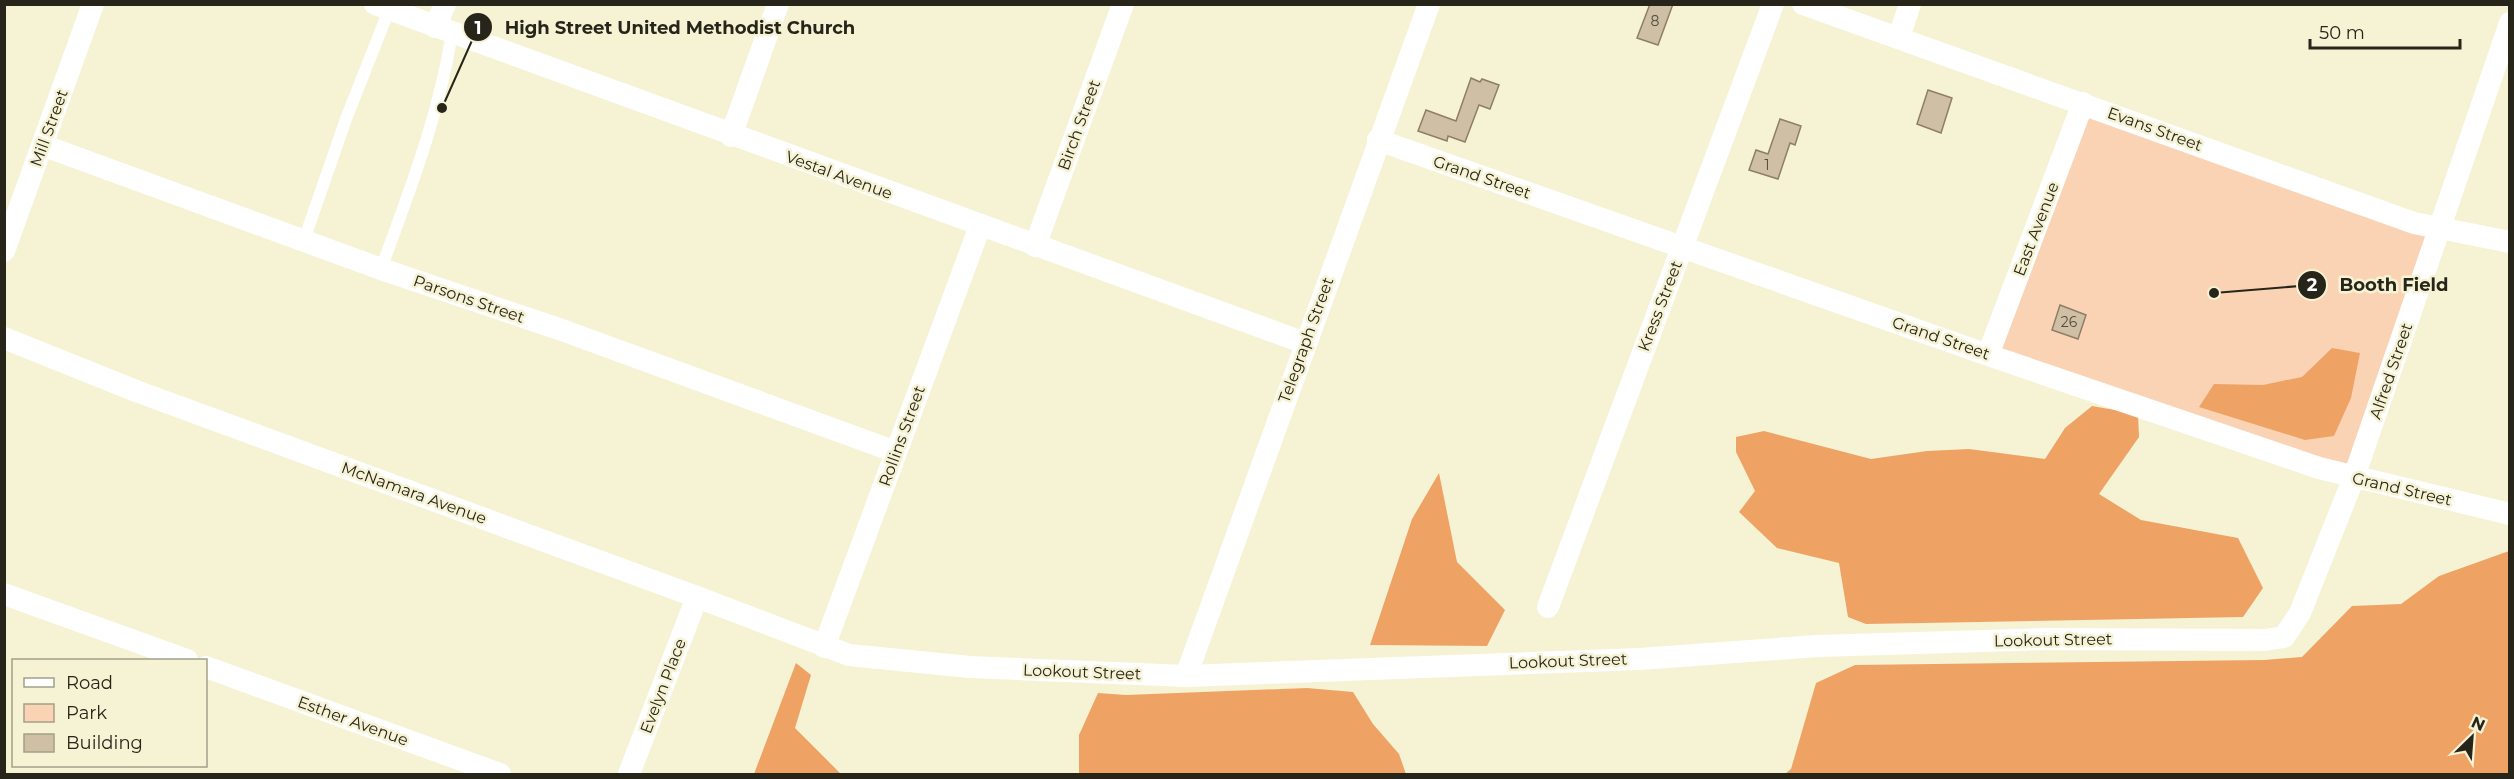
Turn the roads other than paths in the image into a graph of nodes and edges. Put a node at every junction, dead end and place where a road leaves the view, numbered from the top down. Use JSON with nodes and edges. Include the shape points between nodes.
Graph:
{"nodes":[{"id":1,"x":93,"y":4,"type":"edge"},
{"id":2,"x":445,"y":4,"type":"edge"},
{"id":3,"x":778,"y":4,"type":"edge"},
{"id":4,"x":1123,"y":4,"type":"edge"},
{"id":5,"x":1429,"y":4,"type":"edge"},
{"id":6,"x":1773,"y":4,"type":"edge"},
{"id":7,"x":1803,"y":4,"type":"edge"},
{"id":8,"x":1910,"y":4,"type":"edge"},
{"id":9,"x":382,"y":7,"type":"edge"},
{"id":10,"x":2510,"y":24,"type":"edge"},
{"id":11,"x":443,"y":30,"type":"junction"},
{"id":12,"x":1899,"y":38,"type":"junction"},
{"id":13,"x":2083,"y":103,"type":"junction"},
{"id":14,"x":731,"y":136,"type":"junction"},
{"id":15,"x":1378,"y":140,"type":"junction"},
{"id":16,"x":42,"y":145,"type":"junction"},
{"id":17,"x":980,"y":226,"type":"junction"},
{"id":18,"x":2439,"y":230,"type":"junction"},
{"id":19,"x":304,"y":240,"type":"junction"},
{"id":20,"x":2510,"y":242,"type":"edge"},
{"id":21,"x":1035,"y":246,"type":"junction"},
{"id":22,"x":1682,"y":248,"type":"junction"},
{"id":23,"x":4,"y":251,"type":"edge"},
{"id":24,"x":381,"y":269,"type":"junction"},
{"id":25,"x":4,"y":338,"type":"edge"},
{"id":26,"x":1305,"y":343,"type":"junction"},
{"id":27,"x":1988,"y":355,"type":"junction"},
{"id":28,"x":896,"y":452,"type":"junction"},
{"id":29,"x":2354,"y":477,"type":"junction"},
{"id":30,"x":2510,"y":514,"type":"edge"},
{"id":31,"x":4,"y":594,"type":"edge"},
{"id":32,"x":698,"y":597,"type":"junction"},
{"id":33,"x":1548,"y":607,"type":"dead end"},
{"id":34,"x":2300,"y":613,"type":"joint"},
{"id":35,"x":824,"y":647,"type":"junction"},
{"id":36,"x":184,"y":659,"type":"edge"},
{"id":37,"x":207,"y":667,"type":"edge"},
{"id":38,"x":1186,"y":676,"type":"junction"},
{"id":39,"x":500,"y":774,"type":"edge"},
{"id":40,"x":629,"y":774,"type":"edge"}],
"edges":[{"from":1,"to":16,"type":"street","name":"Mill Street"},
{"from":2,"to":11,"type":"street"},
{"from":3,"to":14,"type":"street"},
{"from":4,"to":21,"type":"street","name":"Birch Street"},
{"from":5,"to":15,"type":"street","name":"Telegraph Street"},
{"from":6,"to":22,"type":"street","name":"Kress Street"},
{"from":7,"to":12,"type":"street","name":"Evans Street"},
{"from":8,"to":12,"type":"street"},
{"from":9,"to":11,"type":"street","name":"Vestal Avenue"},
{"from":9,"to":19,"type":"lane"},
{"from":10,"to":18,"type":"street","name":"Alfred Street"},
{"from":11,"to":14,"type":"street","name":"Vestal Avenue"},
{"from":11,"to":24,"type":"lane","via":[[446,71],[430,133]]},
{"from":12,"to":13,"type":"street","name":"Evans Street"},
{"from":13,"to":18,"type":"street","name":"Evans Street"},
{"from":13,"to":27,"type":"street","name":"East Avenue"},
{"from":14,"to":17,"type":"street","name":"Vestal Avenue"},
{"from":15,"to":22,"type":"street","name":"Grand Street"},
{"from":15,"to":26,"type":"street","name":"Telegraph Street"},
{"from":16,"to":19,"type":"street","name":"Parsons Street"},
{"from":16,"to":23,"type":"street","name":"Mill Street"},
{"from":17,"to":21,"type":"street","name":"Vestal Avenue"},
{"from":17,"to":28,"type":"street","name":"Rollins Street"},
{"from":18,"to":20,"type":"street","name":"Evans Street"},
{"from":18,"to":29,"type":"street","name":"Alfred Street"},
{"from":19,"to":24,"type":"street","name":"Parsons Street"},
{"from":21,"to":26,"type":"street","name":"Vestal Avenue"},
{"from":22,"to":27,"type":"street","name":"Grand Street"},
{"from":22,"to":33,"type":"street","name":"Kress Street"},
{"from":24,"to":28,"type":"street","name":"Parsons Street","via":[[559,328]]},
{"from":25,"to":32,"type":"street","name":"McNamara Avenue","via":[[148,395]]},
{"from":26,"to":38,"type":"street","name":"Telegraph Street"},
{"from":27,"to":29,"type":"street","name":"Grand Street"},
{"from":28,"to":35,"type":"street","name":"Rollins Street"},
{"from":29,"to":30,"type":"street","name":"Grand Street"},
{"from":29,"to":34,"type":"street","name":"Alfred Street"},
{"from":31,"to":36,"type":"street"},
{"from":32,"to":35,"type":"street","name":"McNamara Avenue"},
{"from":32,"to":40,"type":"street","name":"Evelyn Place"},
{"from":34,"to":38,"type":"street","name":"Lookout Street","via":[[2284,637],[2265,640],[2049,639],[1817,646],[1640,659]]},
{"from":35,"to":38,"type":"street","name":"Lookout Street","via":[[849,656],[970,667]]},
{"from":37,"to":39,"type":"street","name":"Esther Avenue"}]}
